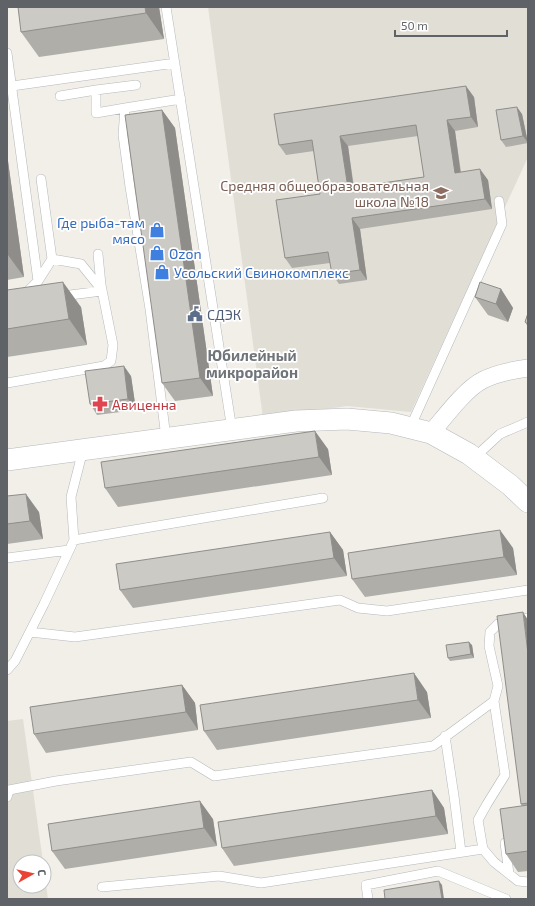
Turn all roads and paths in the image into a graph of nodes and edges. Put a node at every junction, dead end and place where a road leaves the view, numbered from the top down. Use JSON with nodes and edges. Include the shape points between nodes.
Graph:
{"nodes":[{"id":1,"x":166,"y":7,"type":"edge"},
{"id":2,"x":7,"y":53,"type":"edge"},
{"id":3,"x":175,"y":63,"type":"junction"},
{"id":4,"x":136,"y":85,"type":"dead end"},
{"id":5,"x":12,"y":86,"type":"junction"},
{"id":6,"x":96,"y":90,"type":"junction"},
{"id":7,"x":60,"y":96,"type":"dead end"},
{"id":8,"x":181,"y":99,"type":"junction"},
{"id":9,"x":125,"y":108,"type":"junction"},
{"id":10,"x":41,"y":179,"type":"dead end"},
{"id":11,"x":499,"y":201,"type":"dead end"},
{"id":12,"x":98,"y":254,"type":"dead end"},
{"id":13,"x":52,"y":258,"type":"junction"},
{"id":14,"x":38,"y":281,"type":"junction"},
{"id":15,"x":102,"y":291,"type":"junction"},
{"id":16,"x":57,"y":296,"type":"edge"},
{"id":17,"x":34,"y":299,"type":"edge"},
{"id":18,"x":9,"y":302,"type":"edge"},
{"id":19,"x":528,"y":368,"type":"edge"},
{"id":20,"x":7,"y":383,"type":"edge"},
{"id":21,"x":528,"y":422,"type":"edge"},
{"id":22,"x":410,"y":428,"type":"junction"},
{"id":23,"x":232,"y":430,"type":"junction"},
{"id":24,"x":431,"y":433,"type":"junction"},
{"id":25,"x":166,"y":438,"type":"junction"},
{"id":26,"x":83,"y":450,"type":"junction"},
{"id":27,"x":474,"y":458,"type":"junction"},
{"id":28,"x":7,"y":460,"type":"edge"},
{"id":29,"x":323,"y":498,"type":"dead end"},
{"id":30,"x":528,"y":502,"type":"edge"},
{"id":31,"x":74,"y":540,"type":"junction"},
{"id":32,"x":69,"y":550,"type":"junction"},
{"id":33,"x":7,"y":558,"type":"edge"},
{"id":34,"x":528,"y":590,"type":"edge"},
{"id":35,"x":528,"y":618,"type":"edge"},
{"id":36,"x":30,"y":632,"type":"junction"},
{"id":37,"x":11,"y":662,"type":"edge"},
{"id":38,"x":7,"y":670,"type":"edge"},
{"id":39,"x":494,"y":702,"type":"junction"},
{"id":40,"x":445,"y":736,"type":"junction"},
{"id":41,"x":7,"y":796,"type":"edge"},
{"id":42,"x":504,"y":834,"type":"edge"},
{"id":43,"x":483,"y":849,"type":"junction"},
{"id":44,"x":461,"y":852,"type":"junction"},
{"id":45,"x":509,"y":874,"type":"junction"},
{"id":46,"x":528,"y":882,"type":"edge"},
{"id":47,"x":102,"y":887,"type":"dead end"},
{"id":48,"x":368,"y":899,"type":"edge"},
{"id":49,"x":506,"y":899,"type":"edge"}],
"edges":[{"from":1,"to":3,"type":"lane"},
{"from":2,"to":5,"type":"lane"},
{"from":3,"to":5,"type":"lane"},
{"from":3,"to":8,"type":"lane"},
{"from":4,"to":6,"type":"lane"},
{"from":5,"to":14,"type":"lane"},
{"from":6,"to":7,"type":"lane"},
{"from":6,"to":9,"type":"lane","via":[[96,112]]},
{"from":8,"to":9,"type":"lane"},
{"from":8,"to":23,"type":"lane"},
{"from":9,"to":25,"type":"lane","via":[[127,165],[149,302]]},
{"from":10,"to":13,"type":"lane"},
{"from":11,"to":22,"type":"lane","via":[[502,224]]},
{"from":12,"to":15,"type":"lane"},
{"from":13,"to":14,"type":"lane"},
{"from":13,"to":15,"type":"lane","via":[[80,264]]},
{"from":14,"to":18,"type":"lane","via":[[23,296]]},
{"from":15,"to":16,"type":"lane"},
{"from":15,"to":20,"type":"lane","via":[[113,345],[111,361],[104,366]]},
{"from":17,"to":18,"type":"lane"},
{"from":19,"to":24,"type":"street","via":[[503,372],[482,380],[464,395]]},
{"from":21,"to":27,"type":"lane","via":[[500,434]]},
{"from":22,"to":23,"type":"street","via":[[391,423],[347,419],[296,421]]},
{"from":22,"to":24,"type":"street"},
{"from":23,"to":25,"type":"street"},
{"from":24,"to":27,"type":"street"},
{"from":25,"to":26,"type":"street"},
{"from":26,"to":28,"type":"street"},
{"from":26,"to":31,"type":"lane","via":[[71,497]]},
{"from":27,"to":30,"type":"street","via":[[510,484]]},
{"from":29,"to":31,"type":"lane"},
{"from":31,"to":32,"type":"lane"},
{"from":32,"to":33,"type":"lane"},
{"from":32,"to":36,"type":"lane"},
{"from":34,"to":36,"type":"lane","via":[[387,611],[358,608],[340,600],[74,637]]},
{"from":35,"to":39,"type":"lane","via":[[498,624],[490,632],[489,646],[498,686]]},
{"from":36,"to":37,"type":"lane"},
{"from":37,"to":38,"type":"lane"},
{"from":39,"to":40,"type":"lane"},
{"from":39,"to":43,"type":"lane","via":[[505,775],[478,820]]},
{"from":40,"to":41,"type":"lane","via":[[433,746],[214,776],[191,762],[56,781],[9,790]]},
{"from":40,"to":44,"type":"lane"},
{"from":42,"to":45,"type":"lane"},
{"from":43,"to":44,"type":"lane"},
{"from":43,"to":45,"type":"lane"},
{"from":44,"to":47,"type":"lane","via":[[261,883],[219,876]]},
{"from":45,"to":46,"type":"lane","via":[[518,881]]},
{"from":48,"to":49,"type":"lane","via":[[366,885],[438,871]]}]}
